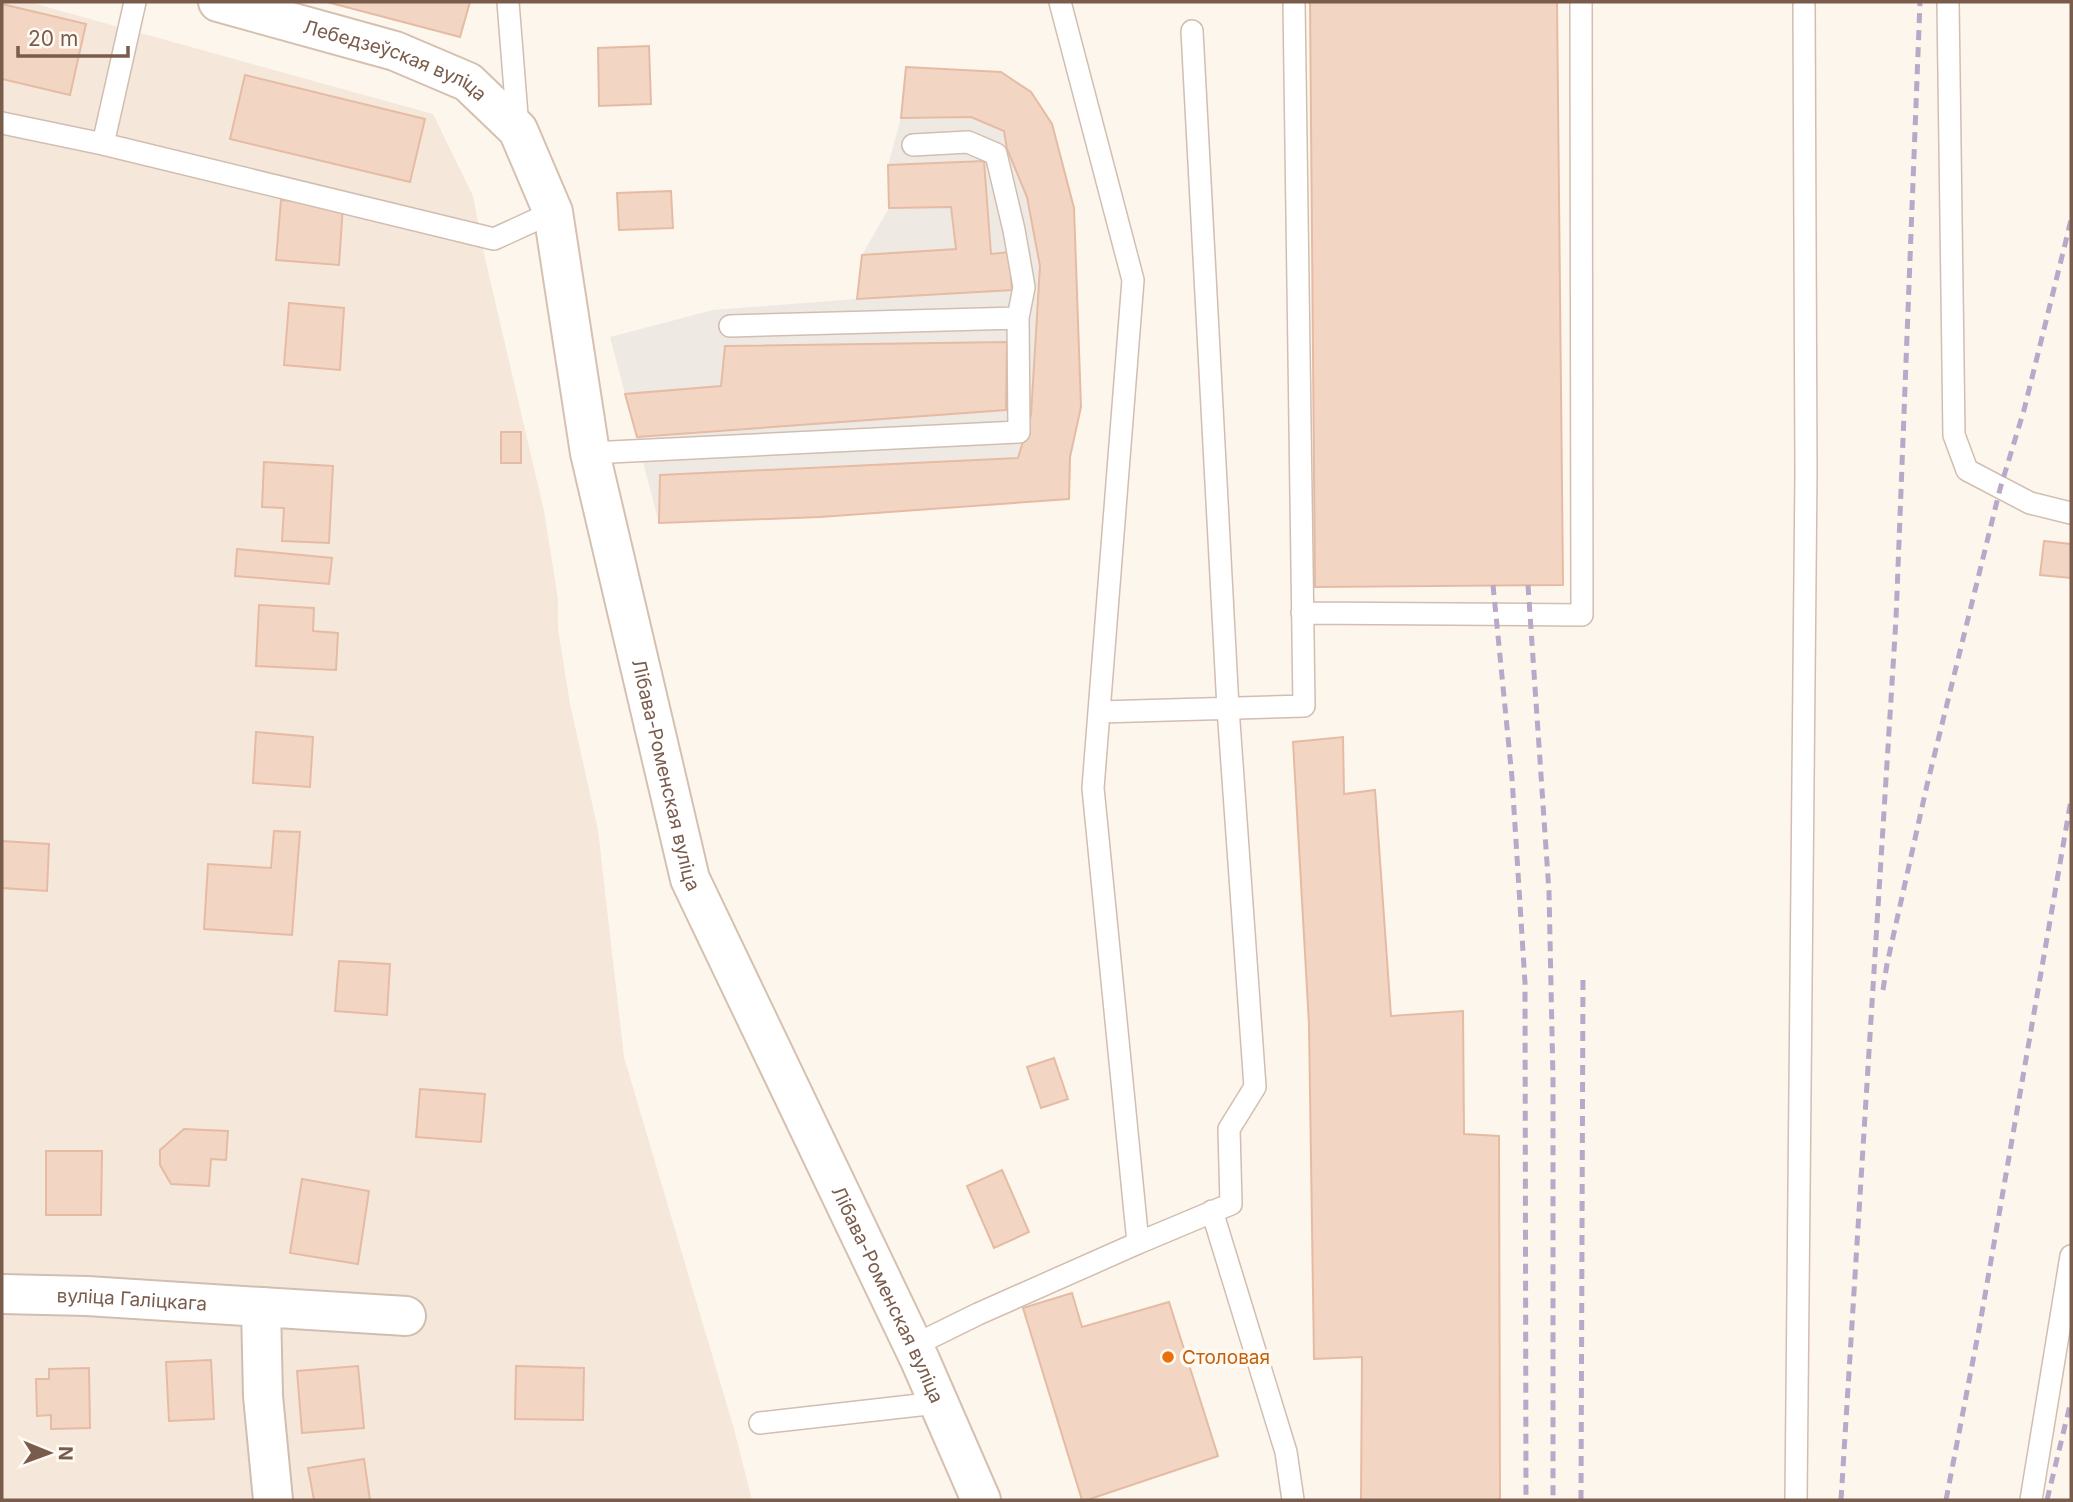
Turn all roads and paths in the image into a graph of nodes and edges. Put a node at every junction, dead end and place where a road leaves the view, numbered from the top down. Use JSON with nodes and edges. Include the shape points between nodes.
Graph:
{"nodes":[{"id":1,"x":135,"y":2,"type":"edge"},
{"id":2,"x":218,"y":2,"type":"edge"},
{"id":3,"x":508,"y":2,"type":"edge"},
{"id":4,"x":1060,"y":2,"type":"edge"},
{"id":5,"x":1294,"y":2,"type":"edge"},
{"id":6,"x":1581,"y":2,"type":"edge"},
{"id":7,"x":1804,"y":2,"type":"edge"},
{"id":8,"x":1948,"y":2,"type":"edge"},
{"id":9,"x":1192,"y":31,"type":"dead end"},
{"id":10,"x":2,"y":122,"type":"edge"},
{"id":11,"x":518,"y":130,"type":"junction"},
{"id":12,"x":103,"y":144,"type":"junction"},
{"id":13,"x":913,"y":145,"type":"dead end"},
{"id":14,"x":552,"y":212,"type":"junction"},
{"id":15,"x":1018,"y":318,"type":"junction"},
{"id":16,"x":730,"y":326,"type":"dead end"},
{"id":17,"x":590,"y":453,"type":"junction"},
{"id":18,"x":2071,"y":513,"type":"edge"},
{"id":19,"x":1302,"y":613,"type":"junction"},
{"id":20,"x":1228,"y":708,"type":"junction"},
{"id":21,"x":1100,"y":712,"type":"junction"},
{"id":22,"x":1212,"y":1212,"type":"junction"},
{"id":23,"x":1138,"y":1243,"type":"junction"},
{"id":24,"x":2071,"y":1256,"type":"edge"},
{"id":25,"x":2,"y":1294,"type":"edge"},
{"id":26,"x":261,"y":1307,"type":"junction"},
{"id":27,"x":406,"y":1315,"type":"dead end"},
{"id":28,"x":913,"y":1346,"type":"junction"},
{"id":29,"x":937,"y":1403,"type":"junction"},
{"id":30,"x":760,"y":1423,"type":"dead end"},
{"id":31,"x":273,"y":1500,"type":"edge"},
{"id":32,"x":981,"y":1500,"type":"edge"},
{"id":33,"x":1293,"y":1500,"type":"edge"},
{"id":34,"x":1796,"y":1500,"type":"edge"},
{"id":35,"x":2031,"y":1500,"type":"edge"}],
"edges":[{"from":1,"to":12,"type":"lane"},
{"from":2,"to":11,"type":"main road","name":"Лебедзеўская вуліца","via":[[395,51],[468,82]]},
{"from":3,"to":11,"type":"lane","name":"Лібава-Роменская вуліца"},
{"from":4,"to":21,"type":"lane","via":[[1133,280]]},
{"from":5,"to":19,"type":"lane"},
{"from":6,"to":19,"type":"lane","via":[[1582,614]]},
{"from":7,"to":34,"type":"lane","via":[[1806,472]]},
{"from":8,"to":18,"type":"lane","via":[[1954,435],[1967,470],[2029,503]]},
{"from":9,"to":20,"type":"lane"},
{"from":10,"to":12,"type":"lane"},
{"from":11,"to":14,"type":"main road","name":"Лібава-Роменская вуліца"},
{"from":12,"to":14,"type":"lane","via":[[494,239]]},
{"from":13,"to":15,"type":"lane","via":[[968,142],[996,154],[1024,287]]},
{"from":14,"to":17,"type":"main road","name":"Лібава-Роменская вуліца"},
{"from":15,"to":16,"type":"lane"},
{"from":15,"to":17,"type":"lane","via":[[1019,432]]},
{"from":17,"to":28,"type":"main road","name":"Лібава-Роменская вуліца","via":[[690,879]]},
{"from":19,"to":20,"type":"lane","via":[[1304,706]]},
{"from":20,"to":21,"type":"lane"},
{"from":20,"to":22,"type":"lane","via":[[1255,1087],[1229,1129],[1231,1203]]},
{"from":21,"to":23,"type":"lane","via":[[1093,788]]},
{"from":22,"to":23,"type":"lane"},
{"from":22,"to":33,"type":"lane","via":[[1286,1452]]},
{"from":23,"to":28,"type":"lane"},
{"from":24,"to":35,"type":"lane"},
{"from":25,"to":26,"type":"main road","name":"вуліца Галіцкага"},
{"from":26,"to":27,"type":"main road","name":"вуліца Галіцкага"},
{"from":26,"to":31,"type":"main road","via":[[263,1396]]},
{"from":28,"to":29,"type":"main road","name":"Лібава-Роменская вуліца"},
{"from":29,"to":30,"type":"lane"},
{"from":29,"to":32,"type":"main road","name":"Лібава-Роменская вуліца"}]}
